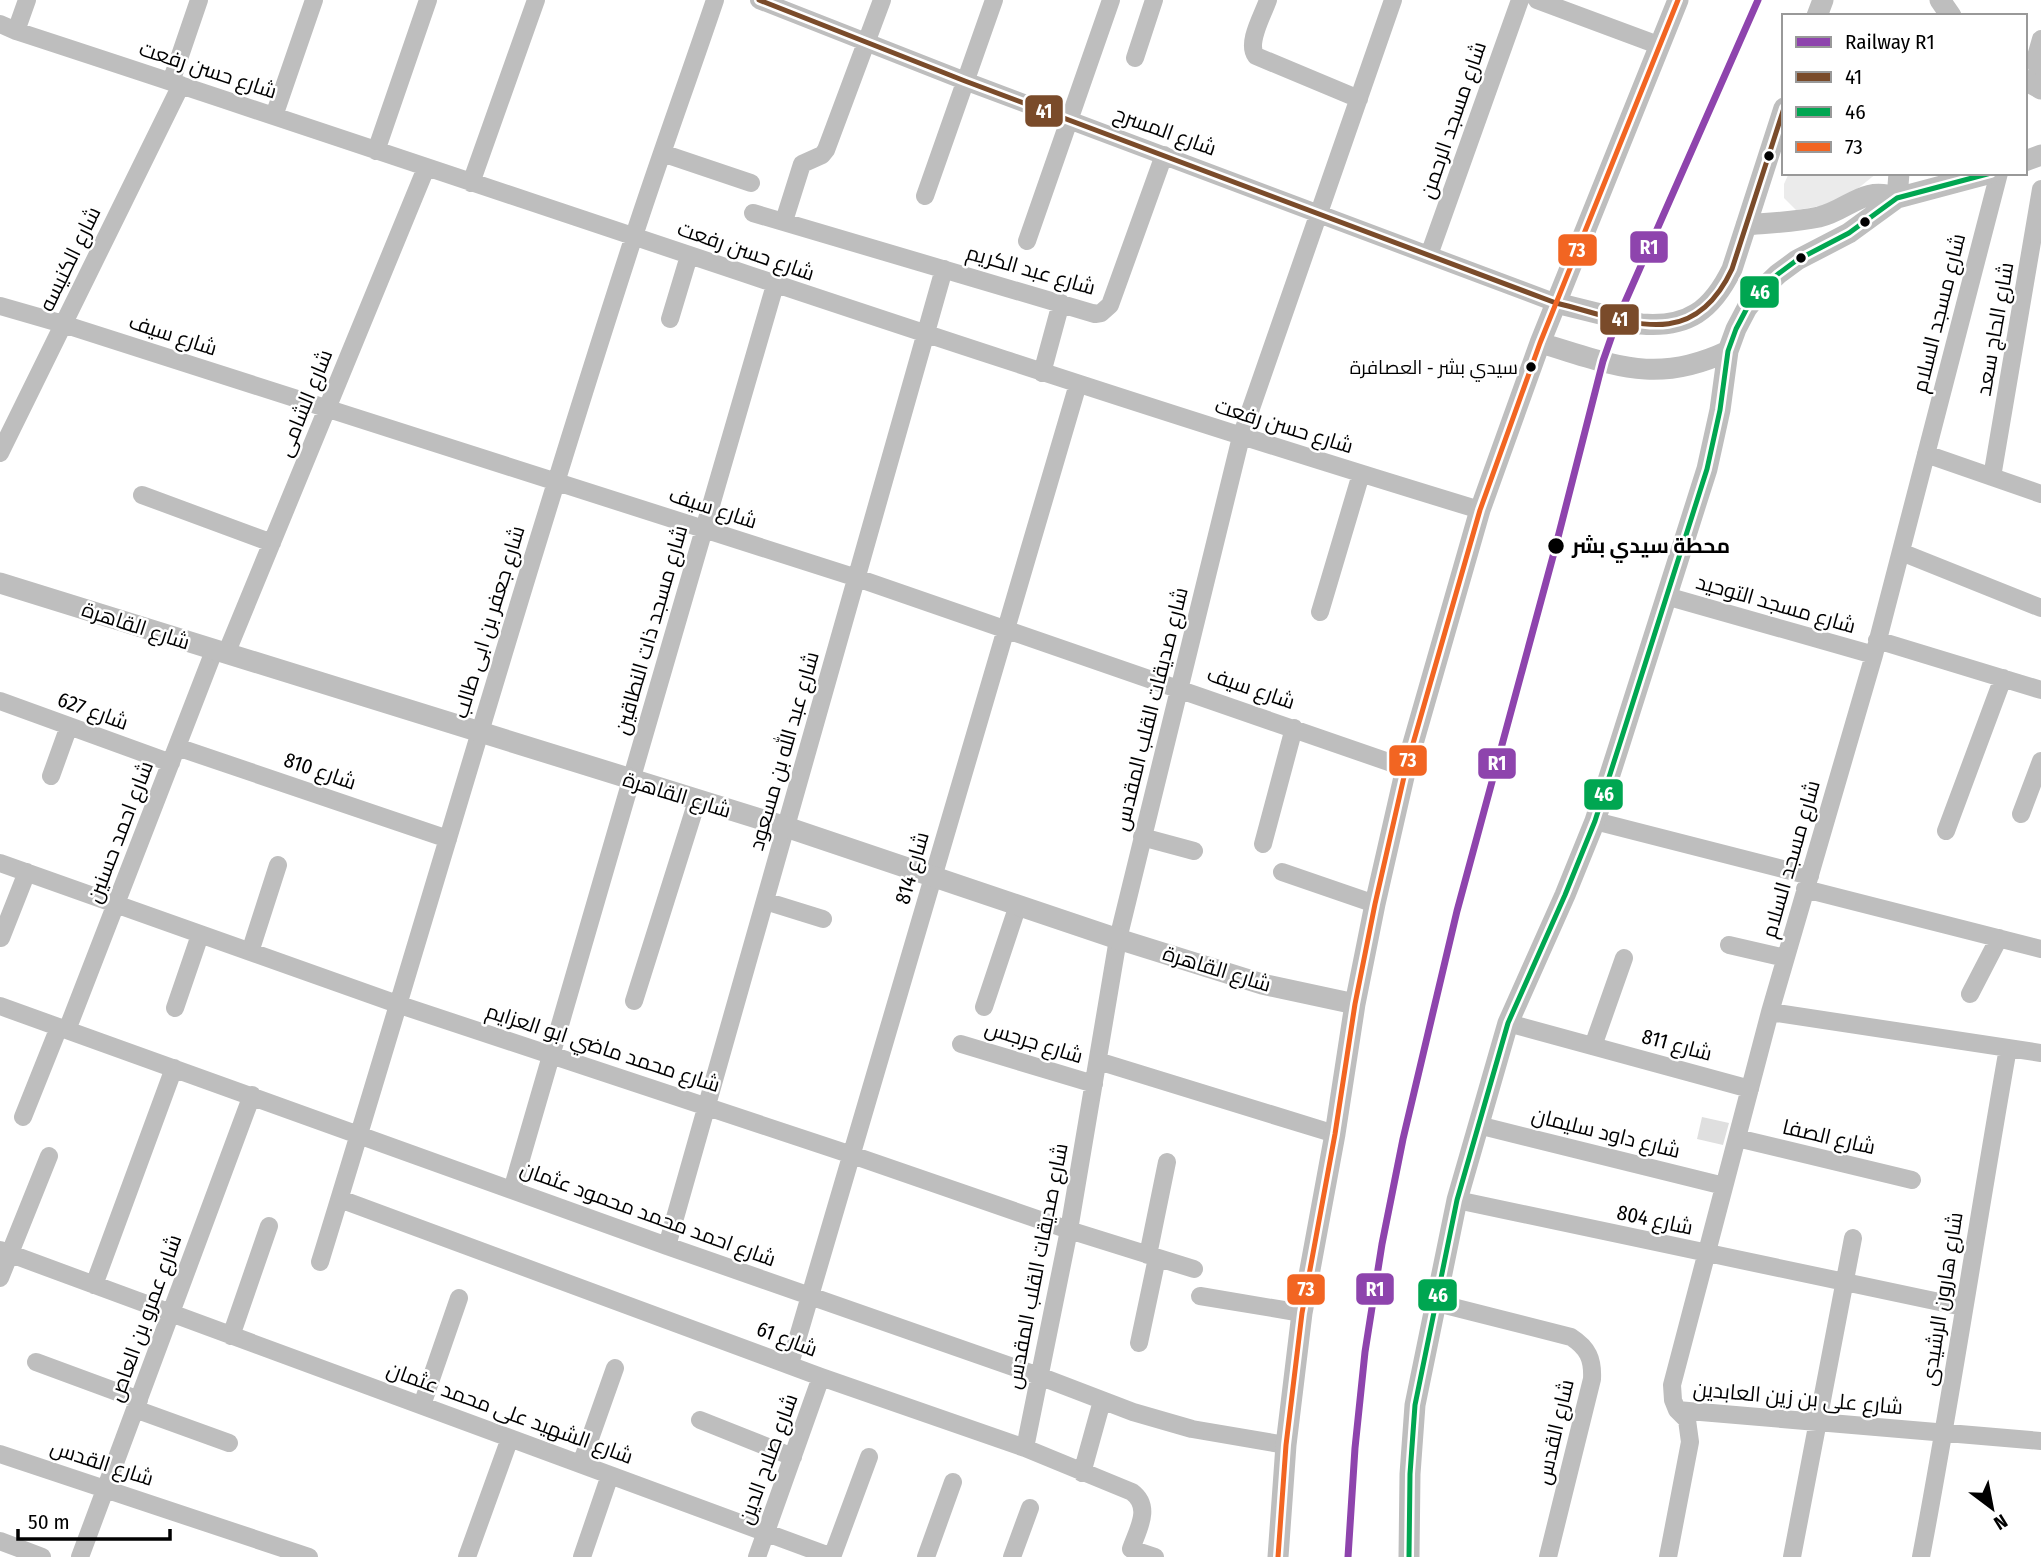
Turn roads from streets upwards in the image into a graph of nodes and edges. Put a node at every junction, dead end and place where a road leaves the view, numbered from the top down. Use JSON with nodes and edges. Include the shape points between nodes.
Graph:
{"nodes":[{"id":1,"x":27,"y":0,"type":"edge"},
{"id":2,"x":199,"y":0,"type":"edge"},
{"id":3,"x":314,"y":0,"type":"edge"},
{"id":4,"x":428,"y":0,"type":"edge"},
{"id":5,"x":536,"y":0,"type":"edge"},
{"id":6,"x":715,"y":0,"type":"edge"},
{"id":7,"x":759,"y":0,"type":"edge"},
{"id":8,"x":882,"y":0,"type":"edge"},
{"id":9,"x":994,"y":0,"type":"edge"},
{"id":10,"x":1111,"y":0,"type":"edge"},
{"id":11,"x":1154,"y":0,"type":"edge"},
{"id":12,"x":1268,"y":0,"type":"edge"},
{"id":13,"x":1393,"y":0,"type":"edge"},
{"id":14,"x":1520,"y":0,"type":"edge"},
{"id":15,"x":1537,"y":0,"type":"edge"},
{"id":16,"x":1678,"y":0,"type":"edge"},
{"id":17,"x":1558,"y":4,"type":"edge"},
{"id":18,"x":8,"y":28,"type":"edge"},
{"id":19,"x":2041,"y":39,"type":"edge"},
{"id":20,"x":866,"y":42,"type":"junction"},
{"id":21,"x":1658,"y":45,"type":"junction"},
{"id":22,"x":1135,"y":58,"type":"dead end"},
{"id":23,"x":965,"y":81,"type":"junction"},
{"id":24,"x":2041,"y":81,"type":"edge"},
{"id":25,"x":176,"y":83,"type":"junction"},
{"id":26,"x":1359,"y":99,"type":"junction"},
{"id":27,"x":1782,"y":114,"type":"edge"},
{"id":28,"x":274,"y":116,"type":"junction"},
{"id":29,"x":1069,"y":120,"type":"junction"},
{"id":30,"x":376,"y":150,"type":"junction"},
{"id":31,"x":663,"y":153,"type":"junction"},
{"id":32,"x":1164,"y":155,"type":"junction"},
{"id":33,"x":426,"y":168,"type":"junction"},
{"id":34,"x":1899,"y":175,"type":"edge"},
{"id":35,"x":1983,"y":175,"type":"edge"},
{"id":36,"x":1987,"y":175,"type":"edge"},
{"id":37,"x":471,"y":183,"type":"junction"},
{"id":38,"x":751,"y":183,"type":"dead end"},
{"id":39,"x":2041,"y":189,"type":"edge"},
{"id":40,"x":925,"y":196,"type":"dead end"},
{"id":41,"x":1897,"y":198,"type":"junction"},
{"id":42,"x":753,"y":213,"type":"dead end"},
{"id":43,"x":1320,"y":213,"type":"junction"},
{"id":44,"x":785,"y":221,"type":"junction"},
{"id":45,"x":1746,"y":225,"type":"junction"},
{"id":46,"x":633,"y":237,"type":"junction"},
{"id":47,"x":1027,"y":240,"type":"dead end"},
{"id":48,"x":2037,"y":243,"type":"edge"},
{"id":49,"x":1429,"y":255,"type":"junction"},
{"id":50,"x":689,"y":256,"type":"junction"},
{"id":51,"x":944,"y":269,"type":"junction"},
{"id":52,"x":775,"y":285,"type":"junction"},
{"id":53,"x":1061,"y":303,"type":"junction"},
{"id":54,"x":1556,"y":303,"type":"junction"},
{"id":55,"x":0,"y":306,"type":"edge"},
{"id":56,"x":670,"y":319,"type":"dead end"},
{"id":57,"x":63,"y":324,"type":"junction"},
{"id":58,"x":926,"y":335,"type":"junction"},
{"id":59,"x":1540,"y":343,"type":"junction"},
{"id":60,"x":1728,"y":351,"type":"junction"},
{"id":61,"x":1042,"y":373,"type":"junction"},
{"id":62,"x":1078,"y":384,"type":"junction"},
{"id":63,"x":326,"y":410,"type":"junction"},
{"id":64,"x":1241,"y":437,"type":"junction"},
{"id":65,"x":0,"y":453,"type":"edge"},
{"id":66,"x":1926,"y":454,"type":"junction"},
{"id":67,"x":1361,"y":474,"type":"junction"},
{"id":68,"x":1992,"y":477,"type":"junction"},
{"id":69,"x":557,"y":481,"type":"junction"},
{"id":70,"x":2041,"y":494,"type":"edge"},
{"id":71,"x":142,"y":495,"type":"dead end"},
{"id":72,"x":1480,"y":510,"type":"junction"},
{"id":73,"x":704,"y":529,"type":"junction"},
{"id":74,"x":272,"y":543,"type":"junction"},
{"id":75,"x":1901,"y":552,"type":"junction"},
{"id":76,"x":857,"y":578,"type":"junction"},
{"id":77,"x":0,"y":583,"type":"edge"},
{"id":78,"x":1666,"y":596,"type":"junction"},
{"id":79,"x":2041,"y":608,"type":"edge"},
{"id":80,"x":1320,"y":612,"type":"dead end"},
{"id":81,"x":1006,"y":628,"type":"junction"},
{"id":82,"x":1876,"y":648,"type":"junction"},
{"id":83,"x":220,"y":653,"type":"junction"},
{"id":84,"x":2003,"y":678,"type":"junction"},
{"id":85,"x":1179,"y":688,"type":"junction"},
{"id":86,"x":2041,"y":690,"type":"edge"},
{"id":87,"x":0,"y":701,"type":"edge"},
{"id":88,"x":69,"y":726,"type":"junction"},
{"id":89,"x":1294,"y":727,"type":"junction"},
{"id":90,"x":479,"y":733,"type":"junction"},
{"id":91,"x":174,"y":755,"type":"junction"},
{"id":92,"x":2041,"y":761,"type":"edge"},
{"id":93,"x":1406,"y":768,"type":"junction"},
{"id":94,"x":51,"y":776,"type":"dead end"},
{"id":95,"x":631,"y":780,"type":"junction"},
{"id":96,"x":697,"y":801,"type":"junction"},
{"id":97,"x":2021,"y":814,"type":"dead end"},
{"id":98,"x":1595,"y":821,"type":"junction"},
{"id":99,"x":786,"y":827,"type":"junction"},
{"id":100,"x":1946,"y":831,"type":"dead end"},
{"id":101,"x":1142,"y":837,"type":"junction"},
{"id":102,"x":448,"y":839,"type":"junction"},
{"id":103,"x":1262,"y":844,"type":"dead end"},
{"id":104,"x":1194,"y":851,"type":"dead end"},
{"id":105,"x":0,"y":863,"type":"edge"},
{"id":106,"x":278,"y":865,"type":"dead end"},
{"id":107,"x":27,"y":872,"type":"junction"},
{"id":108,"x":1282,"y":872,"type":"dead end"},
{"id":109,"x":933,"y":876,"type":"junction"},
{"id":110,"x":1807,"y":883,"type":"junction"},
{"id":111,"x":765,"y":901,"type":"junction"},
{"id":112,"x":1375,"y":904,"type":"junction"},
{"id":113,"x":116,"y":905,"type":"junction"},
{"id":114,"x":1018,"y":905,"type":"junction"},
{"id":115,"x":823,"y":919,"type":"dead end"},
{"id":116,"x":200,"y":935,"type":"junction"},
{"id":117,"x":1,"y":938,"type":"edge"},
{"id":118,"x":1999,"y":938,"type":"junction"},
{"id":119,"x":1118,"y":939,"type":"junction"},
{"id":120,"x":1729,"y":945,"type":"dead end"},
{"id":121,"x":2041,"y":949,"type":"edge"},
{"id":122,"x":250,"y":952,"type":"junction"},
{"id":123,"x":1624,"y":958,"type":"dead end"},
{"id":124,"x":1785,"y":958,"type":"junction"},
{"id":125,"x":1970,"y":994,"type":"dead end"},
{"id":126,"x":634,"y":1001,"type":"dead end"},
{"id":127,"x":1355,"y":1004,"type":"junction"},
{"id":128,"x":400,"y":1005,"type":"junction"},
{"id":129,"x":0,"y":1006,"type":"edge"},
{"id":130,"x":984,"y":1007,"type":"dead end"},
{"id":131,"x":174,"y":1008,"type":"dead end"},
{"id":132,"x":1770,"y":1012,"type":"junction"},
{"id":133,"x":1508,"y":1023,"type":"junction"},
{"id":134,"x":63,"y":1028,"type":"junction"},
{"id":135,"x":961,"y":1044,"type":"dead end"},
{"id":136,"x":1593,"y":1046,"type":"junction"},
{"id":137,"x":2008,"y":1048,"type":"junction"},
{"id":138,"x":2041,"y":1052,"type":"edge"},
{"id":139,"x":551,"y":1055,"type":"junction"},
{"id":140,"x":1098,"y":1061,"type":"junction"},
{"id":141,"x":174,"y":1068,"type":"junction"},
{"id":142,"x":1094,"y":1084,"type":"junction"},
{"id":143,"x":1750,"y":1089,"type":"junction"},
{"id":144,"x":252,"y":1095,"type":"junction"},
{"id":145,"x":707,"y":1106,"type":"junction"},
{"id":146,"x":23,"y":1117,"type":"dead end"},
{"id":147,"x":1478,"y":1125,"type":"junction"},
{"id":148,"x":1335,"y":1134,"type":"junction"},
{"id":149,"x":360,"y":1135,"type":"junction"},
{"id":150,"x":1737,"y":1138,"type":"junction"},
{"id":151,"x":852,"y":1154,"type":"junction"},
{"id":152,"x":49,"y":1156,"type":"dead end"},
{"id":153,"x":1167,"y":1162,"type":"dead end"},
{"id":154,"x":1912,"y":1180,"type":"dead end"},
{"id":155,"x":1724,"y":1186,"type":"junction"},
{"id":156,"x":512,"y":1189,"type":"junction"},
{"id":157,"x":340,"y":1199,"type":"junction"},
{"id":158,"x":1457,"y":1200,"type":"junction"},
{"id":159,"x":269,"y":1226,"type":"dead end"},
{"id":160,"x":1069,"y":1230,"type":"junction"},
{"id":161,"x":1853,"y":1238,"type":"dead end"},
{"id":162,"x":667,"y":1246,"type":"junction"},
{"id":163,"x":5,"y":1252,"type":"edge"},
{"id":164,"x":1706,"y":1254,"type":"junction"},
{"id":165,"x":1153,"y":1256,"type":"junction"},
{"id":166,"x":320,"y":1262,"type":"dead end"},
{"id":167,"x":1194,"y":1269,"type":"dead end"},
{"id":168,"x":0,"y":1278,"type":"edge"},
{"id":169,"x":1844,"y":1282,"type":"junction"},
{"id":170,"x":94,"y":1285,"type":"junction"},
{"id":171,"x":1200,"y":1296,"type":"dead end"},
{"id":172,"x":810,"y":1297,"type":"junction"},
{"id":173,"x":459,"y":1298,"type":"dead end"},
{"id":174,"x":1437,"y":1303,"type":"junction"},
{"id":175,"x":1963,"y":1307,"type":"junction"},
{"id":176,"x":1302,"y":1313,"type":"junction"},
{"id":177,"x":170,"y":1314,"type":"junction"},
{"id":178,"x":231,"y":1336,"type":"junction"},
{"id":179,"x":1139,"y":1343,"type":"dead end"},
{"id":180,"x":36,"y":1362,"type":"dead end"},
{"id":181,"x":790,"y":1364,"type":"junction"},
{"id":182,"x":615,"y":1368,"type":"dead end"},
{"id":183,"x":1039,"y":1376,"type":"junction"},
{"id":184,"x":821,"y":1377,"type":"junction"},
{"id":185,"x":1102,"y":1401,"type":"junction"},
{"id":186,"x":137,"y":1404,"type":"junction"},
{"id":187,"x":422,"y":1405,"type":"junction"},
{"id":188,"x":1677,"y":1410,"type":"junction"},
{"id":189,"x":700,"y":1420,"type":"dead end"},
{"id":190,"x":1817,"y":1422,"type":"junction"},
{"id":191,"x":1944,"y":1433,"type":"junction"},
{"id":192,"x":510,"y":1438,"type":"junction"},
{"id":193,"x":2041,"y":1441,"type":"edge"},
{"id":194,"x":229,"y":1443,"type":"dead end"},
{"id":195,"x":1286,"y":1445,"type":"junction"},
{"id":196,"x":1025,"y":1448,"type":"junction"},
{"id":197,"x":0,"y":1454,"type":"edge"},
{"id":198,"x":793,"y":1457,"type":"junction"},
{"id":199,"x":869,"y":1457,"type":"dead end"},
{"id":200,"x":581,"y":1464,"type":"junction"},
{"id":201,"x":1082,"y":1473,"type":"junction"},
{"id":202,"x":610,"y":1475,"type":"junction"},
{"id":203,"x":953,"y":1482,"type":"dead end"},
{"id":204,"x":106,"y":1488,"type":"junction"},
{"id":205,"x":1030,"y":1507,"type":"dead end"},
{"id":206,"x":766,"y":1532,"type":"junction"},
{"id":207,"x":0,"y":1541,"type":"edge"},
{"id":208,"x":258,"y":1548,"type":"edge"},
{"id":209,"x":1129,"y":1553,"type":"edge"},
{"id":210,"x":42,"y":1557,"type":"edge"},
{"id":211,"x":80,"y":1557,"type":"edge"},
{"id":212,"x":309,"y":1557,"type":"edge"},
{"id":213,"x":467,"y":1557,"type":"edge"},
{"id":214,"x":582,"y":1557,"type":"edge"},
{"id":215,"x":757,"y":1557,"type":"edge"},
{"id":216,"x":832,"y":1557,"type":"edge"},
{"id":217,"x":926,"y":1557,"type":"edge"},
{"id":218,"x":1012,"y":1557,"type":"edge"},
{"id":219,"x":1155,"y":1557,"type":"edge"},
{"id":220,"x":1278,"y":1557,"type":"edge"},
{"id":221,"x":1409,"y":1557,"type":"edge"},
{"id":222,"x":1548,"y":1557,"type":"edge"},
{"id":223,"x":1668,"y":1557,"type":"edge"},
{"id":224,"x":1793,"y":1557,"type":"edge"},
{"id":225,"x":1921,"y":1557,"type":"edge"}],
"edges":[{"from":1,"to":18,"type":"street"},
{"from":2,"to":25,"type":"street","name":"شارع الكنيسه"},
{"from":3,"to":28,"type":"street"},
{"from":4,"to":30,"type":"street"},
{"from":5,"to":37,"type":"street"},
{"from":6,"to":31,"type":"street","name":"شارع جعفر بن ابى طالب"},
{"from":7,"to":20,"type":"street","name":"شارع المسرح"},
{"from":8,"to":20,"type":"street"},
{"from":9,"to":23,"type":"street"},
{"from":10,"to":29,"type":"street"},
{"from":11,"to":22,"type":"street"},
{"from":12,"to":26,"type":"street","via":[[1252,44],[1256,56]]},
{"from":13,"to":26,"type":"street","name":"شارع صديقات القلب المقدس"},
{"from":14,"to":49,"type":"street","name":"شارع مسجد الرحمن"},
{"from":15,"to":17,"type":"street"},
{"from":16,"to":21,"type":"street"},
{"from":17,"to":21,"type":"street"},
{"from":18,"to":25,"type":"street","name":"شارع حسن رفعت"},
{"from":19,"to":24,"type":"street","via":[[2035,60]]},
{"from":20,"to":23,"type":"street","name":"شارع المسرح"},
{"from":20,"to":44,"type":"street","via":[[826,150],[802,164]]},
{"from":21,"to":54,"type":"street"},
{"from":23,"to":29,"type":"street","name":"شارع المسرح"},
{"from":23,"to":40,"type":"street"},
{"from":25,"to":28,"type":"street","name":"شارع حسن رفعت"},
{"from":25,"to":57,"type":"street","name":"شارع الكنيسه"},
{"from":26,"to":43,"type":"street","name":"شارع صديقات القلب المقدس"},
{"from":27,"to":45,"type":"street"},
{"from":28,"to":30,"type":"street","name":"شارع حسن رفعت"},
{"from":29,"to":32,"type":"street","name":"شارع المسرح"},
{"from":29,"to":47,"type":"street"},
{"from":30,"to":33,"type":"street","name":"شارع حسن رفعت"},
{"from":31,"to":38,"type":"street"},
{"from":31,"to":46,"type":"street","name":"شارع جعفر بن ابى طالب"},
{"from":32,"to":43,"type":"street","name":"شارع المسرح"},
{"from":32,"to":53,"type":"street","name":"شارع عبد الكريم","via":[[1106,311],[1095,314]]},
{"from":33,"to":37,"type":"street","name":"شارع حسن رفعت"},
{"from":33,"to":63,"type":"street","name":"شارع الشامى"},
{"from":34,"to":41,"type":"street"},
{"from":35,"to":41,"type":"street"},
{"from":36,"to":66,"type":"street","name":"شارع مسجد السلام"},
{"from":37,"to":46,"type":"street","name":"شارع حسن رفعت"},
{"from":39,"to":48,"type":"street","name":"شارع الحاج سعد"},
{"from":41,"to":45,"type":"street","via":[[1868,194],[1823,216]]},
{"from":41,"to":60,"type":"street","via":[[1849,233],[1778,274],[1747,308]]},
{"from":42,"to":44,"type":"street","name":"شارع عبد الكريم"},
{"from":43,"to":49,"type":"street","name":"شارع المسرح"},
{"from":43,"to":64,"type":"street","name":"شارع صديقات القلب المقدس"},
{"from":44,"to":51,"type":"street","name":"شارع عبد الكريم"},
{"from":45,"to":54,"type":"street","via":[[1723,287],[1703,309],[1676,324],[1641,324]]},
{"from":46,"to":50,"type":"street","name":"شارع حسن رفعت"},
{"from":46,"to":69,"type":"street","name":"شارع جعفر بن ابى طالب"},
{"from":48,"to":68,"type":"street","name":"شارع الحاج سعد"},
{"from":49,"to":54,"type":"street","name":"شارع المسرح"},
{"from":50,"to":52,"type":"street","name":"شارع حسن رفعت"},
{"from":50,"to":56,"type":"street"},
{"from":51,"to":53,"type":"street","name":"شارع عبد الكريم"},
{"from":51,"to":58,"type":"street","name":"شارع عبد الله بن مسعود"},
{"from":52,"to":58,"type":"street","name":"شارع حسن رفعت"},
{"from":52,"to":73,"type":"street","name":"شارع مسجد ذات النطاقين"},
{"from":53,"to":61,"type":"street"},
{"from":54,"to":59,"type":"street"},
{"from":55,"to":57,"type":"street","name":"شارع سيف"},
{"from":57,"to":63,"type":"street","name":"شارع سيف"},
{"from":57,"to":65,"type":"street","name":"شارع الكنيسه"},
{"from":58,"to":61,"type":"street","name":"شارع حسن رفعت"},
{"from":58,"to":76,"type":"street","name":"شارع عبد الله بن مسعود"},
{"from":59,"to":60,"type":"street","via":[[1647,371],[1680,368]]},
{"from":59,"to":72,"type":"street"},
{"from":60,"to":78,"type":"street","via":[[1714,440]]},
{"from":61,"to":62,"type":"street","name":"شارع حسن رفعت"},
{"from":62,"to":64,"type":"street","name":"شارع حسن رفعت"},
{"from":62,"to":81,"type":"street","name":"شارع 814"},
{"from":63,"to":69,"type":"street","name":"شارع سيف"},
{"from":63,"to":74,"type":"street","name":"شارع الشامى"},
{"from":64,"to":67,"type":"street","name":"شارع حسن رفعت"},
{"from":64,"to":85,"type":"street","name":"شارع صديقات القلب المقدس"},
{"from":66,"to":68,"type":"street"},
{"from":66,"to":75,"type":"street","name":"شارع مسجد السلام"},
{"from":67,"to":72,"type":"street","name":"شارع حسن رفعت"},
{"from":67,"to":80,"type":"street"},
{"from":68,"to":70,"type":"street"},
{"from":69,"to":73,"type":"street","name":"شارع سيف"},
{"from":69,"to":90,"type":"street","name":"شارع جعفر بن ابى طالب"},
{"from":71,"to":74,"type":"street"},
{"from":72,"to":93,"type":"street"},
{"from":73,"to":76,"type":"street","name":"شارع سيف"},
{"from":73,"to":95,"type":"street","name":"شارع مسجد ذات النطاقين"},
{"from":74,"to":83,"type":"street","name":"شارع الشامى"},
{"from":75,"to":79,"type":"street"},
{"from":75,"to":82,"type":"street","name":"شارع مسجد السلام"},
{"from":76,"to":81,"type":"street","name":"شارع سيف"},
{"from":76,"to":99,"type":"street","name":"شارع عبد الله بن مسعود"},
{"from":77,"to":83,"type":"street","name":"شارع القاهرة"},
{"from":78,"to":82,"type":"street","name":"شارع مسجد التوحيد"},
{"from":78,"to":98,"type":"street"},
{"from":81,"to":85,"type":"street","name":"شارع سيف"},
{"from":81,"to":109,"type":"street","name":"شارع 814"},
{"from":82,"to":84,"type":"street","name":"شارع مسجد التوحيد"},
{"from":82,"to":110,"type":"street","name":"شارع مسجد السلام"},
{"from":83,"to":90,"type":"street","name":"شارع القاهرة"},
{"from":83,"to":91,"type":"street","name":"شارع احمد حسنين"},
{"from":84,"to":86,"type":"street","name":"شارع مسجد التوحيد"},
{"from":84,"to":100,"type":"street"},
{"from":85,"to":89,"type":"street","name":"شارع سيف"},
{"from":85,"to":101,"type":"street","name":"شارع صديقات القلب المقدس"},
{"from":87,"to":88,"type":"street","name":"شارع 627"},
{"from":88,"to":91,"type":"street","name":"شارع 627"},
{"from":88,"to":94,"type":"street"},
{"from":89,"to":93,"type":"street","name":"شارع سيف"},
{"from":89,"to":103,"type":"street"},
{"from":90,"to":95,"type":"street","name":"شارع القاهرة"},
{"from":90,"to":102,"type":"street","name":"شارع جعفر بن ابى طالب"},
{"from":91,"to":102,"type":"street","name":"شارع 810"},
{"from":91,"to":113,"type":"street","name":"شارع احمد حسنين"},
{"from":92,"to":97,"type":"street"},
{"from":93,"to":112,"type":"street"},
{"from":95,"to":96,"type":"street","name":"شارع القاهرة"},
{"from":95,"to":139,"type":"street","name":"شارع مسجد ذات النطاقين"},
{"from":96,"to":99,"type":"street","name":"شارع القاهرة"},
{"from":96,"to":126,"type":"street"},
{"from":98,"to":110,"type":"street"},
{"from":98,"to":133,"type":"street"},
{"from":99,"to":109,"type":"street","name":"شارع القاهرة"},
{"from":99,"to":111,"type":"street","name":"شارع عبد الله بن مسعود"},
{"from":101,"to":104,"type":"street"},
{"from":101,"to":119,"type":"street","name":"شارع صديقات القلب المقدس"},
{"from":102,"to":128,"type":"street","name":"شارع جعفر بن ابى طالب"},
{"from":105,"to":107,"type":"street","name":"شارع محمد ماضي ابو العزايم"},
{"from":106,"to":122,"type":"street"},
{"from":107,"to":113,"type":"street","name":"شارع محمد ماضي ابو العزايم"},
{"from":107,"to":117,"type":"street"},
{"from":108,"to":112,"type":"street"},
{"from":109,"to":114,"type":"street","name":"شارع القاهرة"},
{"from":109,"to":151,"type":"street","name":"شارع 814"},
{"from":110,"to":118,"type":"street"},
{"from":110,"to":124,"type":"street","name":"شارع مسجد السلام"},
{"from":111,"to":115,"type":"street"},
{"from":111,"to":145,"type":"street","name":"شارع عبد الله بن مسعود"},
{"from":112,"to":127,"type":"street"},
{"from":113,"to":116,"type":"street","name":"شارع محمد ماضي ابو العزايم"},
{"from":113,"to":134,"type":"street","name":"شارع احمد حسنين"},
{"from":114,"to":119,"type":"street","name":"شارع القاهرة"},
{"from":114,"to":130,"type":"street"},
{"from":116,"to":122,"type":"street","name":"شارع محمد ماضي ابو العزايم"},
{"from":116,"to":131,"type":"street"},
{"from":118,"to":121,"type":"street"},
{"from":118,"to":125,"type":"street"},
{"from":119,"to":127,"type":"street","name":"شارع القاهرة","via":[[1262,984]]},
{"from":119,"to":140,"type":"street","name":"شارع صديقات القلب المقدس"},
{"from":120,"to":124,"type":"street"},
{"from":122,"to":128,"type":"street","name":"شارع محمد ماضي ابو العزايم"},
{"from":123,"to":136,"type":"street"},
{"from":124,"to":132,"type":"street","name":"شارع مسجد السلام"},
{"from":127,"to":148,"type":"street"},
{"from":128,"to":139,"type":"street","name":"شارع محمد ماضي ابو العزايم"},
{"from":128,"to":149,"type":"street","name":"شارع جعفر بن ابى طالب"},
{"from":129,"to":134,"type":"street","name":"شارع احمد محمد محمود عثمان"},
{"from":132,"to":137,"type":"street"},
{"from":132,"to":143,"type":"street","name":"شارع مسجد السلام"},
{"from":133,"to":136,"type":"street","name":"شارع 811"},
{"from":133,"to":147,"type":"street"},
{"from":134,"to":141,"type":"street","name":"شارع احمد محمد محمود عثمان"},
{"from":134,"to":146,"type":"street","name":"شارع احمد حسنين"},
{"from":135,"to":142,"type":"street","name":"شارع جرجس"},
{"from":136,"to":143,"type":"street","name":"شارع 811"},
{"from":137,"to":138,"type":"street"},
{"from":137,"to":175,"type":"street","name":"شارع هارون الرشيدى"},
{"from":139,"to":145,"type":"street","name":"شارع محمد ماضي ابو العزايم"},
{"from":139,"to":156,"type":"street","name":"شارع مسجد ذات النطاقين"},
{"from":140,"to":142,"type":"street","name":"شارع صديقات القلب المقدس"},
{"from":140,"to":148,"type":"street"},
{"from":141,"to":144,"type":"street","name":"شارع احمد محمد محمود عثمان"},
{"from":141,"to":170,"type":"street"},
{"from":142,"to":160,"type":"street","name":"شارع صديقات القلب المقدس"},
{"from":143,"to":150,"type":"street","name":"شارع مسجد السلام"},
{"from":144,"to":149,"type":"street","name":"شارع احمد محمد محمود عثمان"},
{"from":144,"to":177,"type":"street","name":"شارع عمرو بن العاص"},
{"from":145,"to":151,"type":"street","name":"شارع محمد ماضي ابو العزايم"},
{"from":145,"to":162,"type":"street","name":"شارع عبد الله بن مسعود"},
{"from":147,"to":155,"type":"street","name":"شارع داود سليمان"},
{"from":147,"to":158,"type":"street"},
{"from":148,"to":176,"type":"street"},
{"from":149,"to":156,"type":"street","name":"شارع احمد محمد محمود عثمان"},
{"from":149,"to":157,"type":"street","name":"شارع جعفر بن ابى طالب"},
{"from":150,"to":154,"type":"street","name":"شارع الصفا"},
{"from":150,"to":155,"type":"street","name":"شارع مسجد السلام"},
{"from":151,"to":160,"type":"street","name":"شارع محمد ماضي ابو العزايم"},
{"from":151,"to":172,"type":"street","name":"شارع 814"},
{"from":152,"to":163,"type":"street"},
{"from":153,"to":165,"type":"street"},
{"from":155,"to":164,"type":"street","name":"شارع مسجد السلام"},
{"from":156,"to":162,"type":"street","name":"شارع احمد محمد محمود عثمان"},
{"from":157,"to":166,"type":"street","name":"شارع جعفر بن ابى طالب"},
{"from":157,"to":181,"type":"street","name":"شارع 61"},
{"from":158,"to":164,"type":"street","name":"شارع 804"},
{"from":158,"to":174,"type":"street"},
{"from":159,"to":178,"type":"street"},
{"from":160,"to":165,"type":"street","name":"شارع محمد ماضي ابو العزايم"},
{"from":160,"to":183,"type":"street","name":"شارع صديقات القلب المقدس"},
{"from":161,"to":169,"type":"street"},
{"from":162,"to":172,"type":"street","name":"شارع احمد محمد محمود عثمان"},
{"from":163,"to":168,"type":"street"},
{"from":163,"to":170,"type":"street","name":"شارع الشهيد على محمد عثمان"},
{"from":164,"to":169,"type":"street","name":"شارع 804"},
{"from":164,"to":188,"type":"street","name":"شارع مسجد السلام","via":[[1672,1385]]},
{"from":165,"to":167,"type":"street","name":"شارع محمد ماضي ابو العزايم"},
{"from":165,"to":179,"type":"street"},
{"from":169,"to":175,"type":"street","name":"شارع 804"},
{"from":169,"to":190,"type":"street"},
{"from":170,"to":177,"type":"street","name":"شارع الشهيد على محمد عثمان"},
{"from":171,"to":176,"type":"street"},
{"from":172,"to":181,"type":"street","name":"شارع 814"},
{"from":172,"to":183,"type":"street","name":"شارع احمد محمد محمود عثمان"},
{"from":173,"to":187,"type":"street"},
{"from":174,"to":221,"type":"street","via":[[1415,1405]]},
{"from":174,"to":222,"type":"street","name":"شارع القدس","via":[[1570,1337],[1589,1354],[1592,1379]]},
{"from":175,"to":191,"type":"street","name":"شارع هارون الرشيدى"},
{"from":176,"to":195,"type":"street"},
{"from":177,"to":178,"type":"street","name":"شارع الشهيد على محمد عثمان"},
{"from":177,"to":186,"type":"street","name":"شارع عمرو بن العاص"},
{"from":178,"to":187,"type":"street","name":"شارع الشهيد على محمد عثمان"},
{"from":180,"to":186,"type":"street"},
{"from":181,"to":184,"type":"street","name":"شارع 61"},
{"from":182,"to":200,"type":"street"},
{"from":183,"to":185,"type":"street","name":"شارع احمد محمد محمود عثمان"},
{"from":183,"to":196,"type":"street","name":"شارع صديقات القلب المقدس"},
{"from":184,"to":196,"type":"street","name":"شارع 61"},
{"from":184,"to":198,"type":"street","name":"شارع صلاح الدين"},
{"from":185,"to":195,"type":"street","name":"شارع احمد محمد محمود عثمان","via":[[1161,1422]]},
{"from":185,"to":201,"type":"street"},
{"from":186,"to":194,"type":"street"},
{"from":186,"to":204,"type":"street","name":"شارع عمرو بن العاص"},
{"from":187,"to":192,"type":"street","name":"شارع الشهيد على محمد عثمان"},
{"from":188,"to":190,"type":"street","name":"شارع على بن زين العابدين"},
{"from":188,"to":223,"type":"street","name":"شارع مسجد السلام","via":[[1687,1420],[1690,1443]]},
{"from":189,"to":198,"type":"street"},
{"from":190,"to":191,"type":"street","name":"شارع على بن زين العابدين"},
{"from":190,"to":224,"type":"street"},
{"from":191,"to":193,"type":"street","name":"شارع على بن زين العابدين"},
{"from":191,"to":225,"type":"street","name":"شارع هارون الرشيدى"},
{"from":192,"to":200,"type":"street","name":"شارع الشهيد على محمد عثمان"},
{"from":192,"to":213,"type":"street"},
{"from":195,"to":220,"type":"street"},
{"from":196,"to":201,"type":"street","name":"شارع 61"},
{"from":197,"to":204,"type":"street","name":"شارع القدس"},
{"from":198,"to":206,"type":"street","name":"شارع صلاح الدين"},
{"from":199,"to":216,"type":"street"},
{"from":200,"to":202,"type":"street","name":"شارع الشهيد على محمد عثمان"},
{"from":201,"to":209,"type":"street","name":"شارع 61","via":[[1139,1497],[1144,1512]]},
{"from":202,"to":206,"type":"street","name":"شارع الشهيد على محمد عثمان"},
{"from":202,"to":214,"type":"street"},
{"from":203,"to":217,"type":"street"},
{"from":204,"to":208,"type":"street","name":"شارع القدس"},
{"from":204,"to":211,"type":"street","name":"شارع عمرو بن العاص"},
{"from":205,"to":218,"type":"street"},
{"from":206,"to":215,"type":"street","name":"شارع صلاح الدين"},
{"from":206,"to":216,"type":"street","name":"شارع الشهيد على محمد عثمان"},
{"from":207,"to":210,"type":"street"},
{"from":208,"to":212,"type":"street","name":"شارع القدس"},
{"from":209,"to":219,"type":"street","name":"شارع 61"}]}
